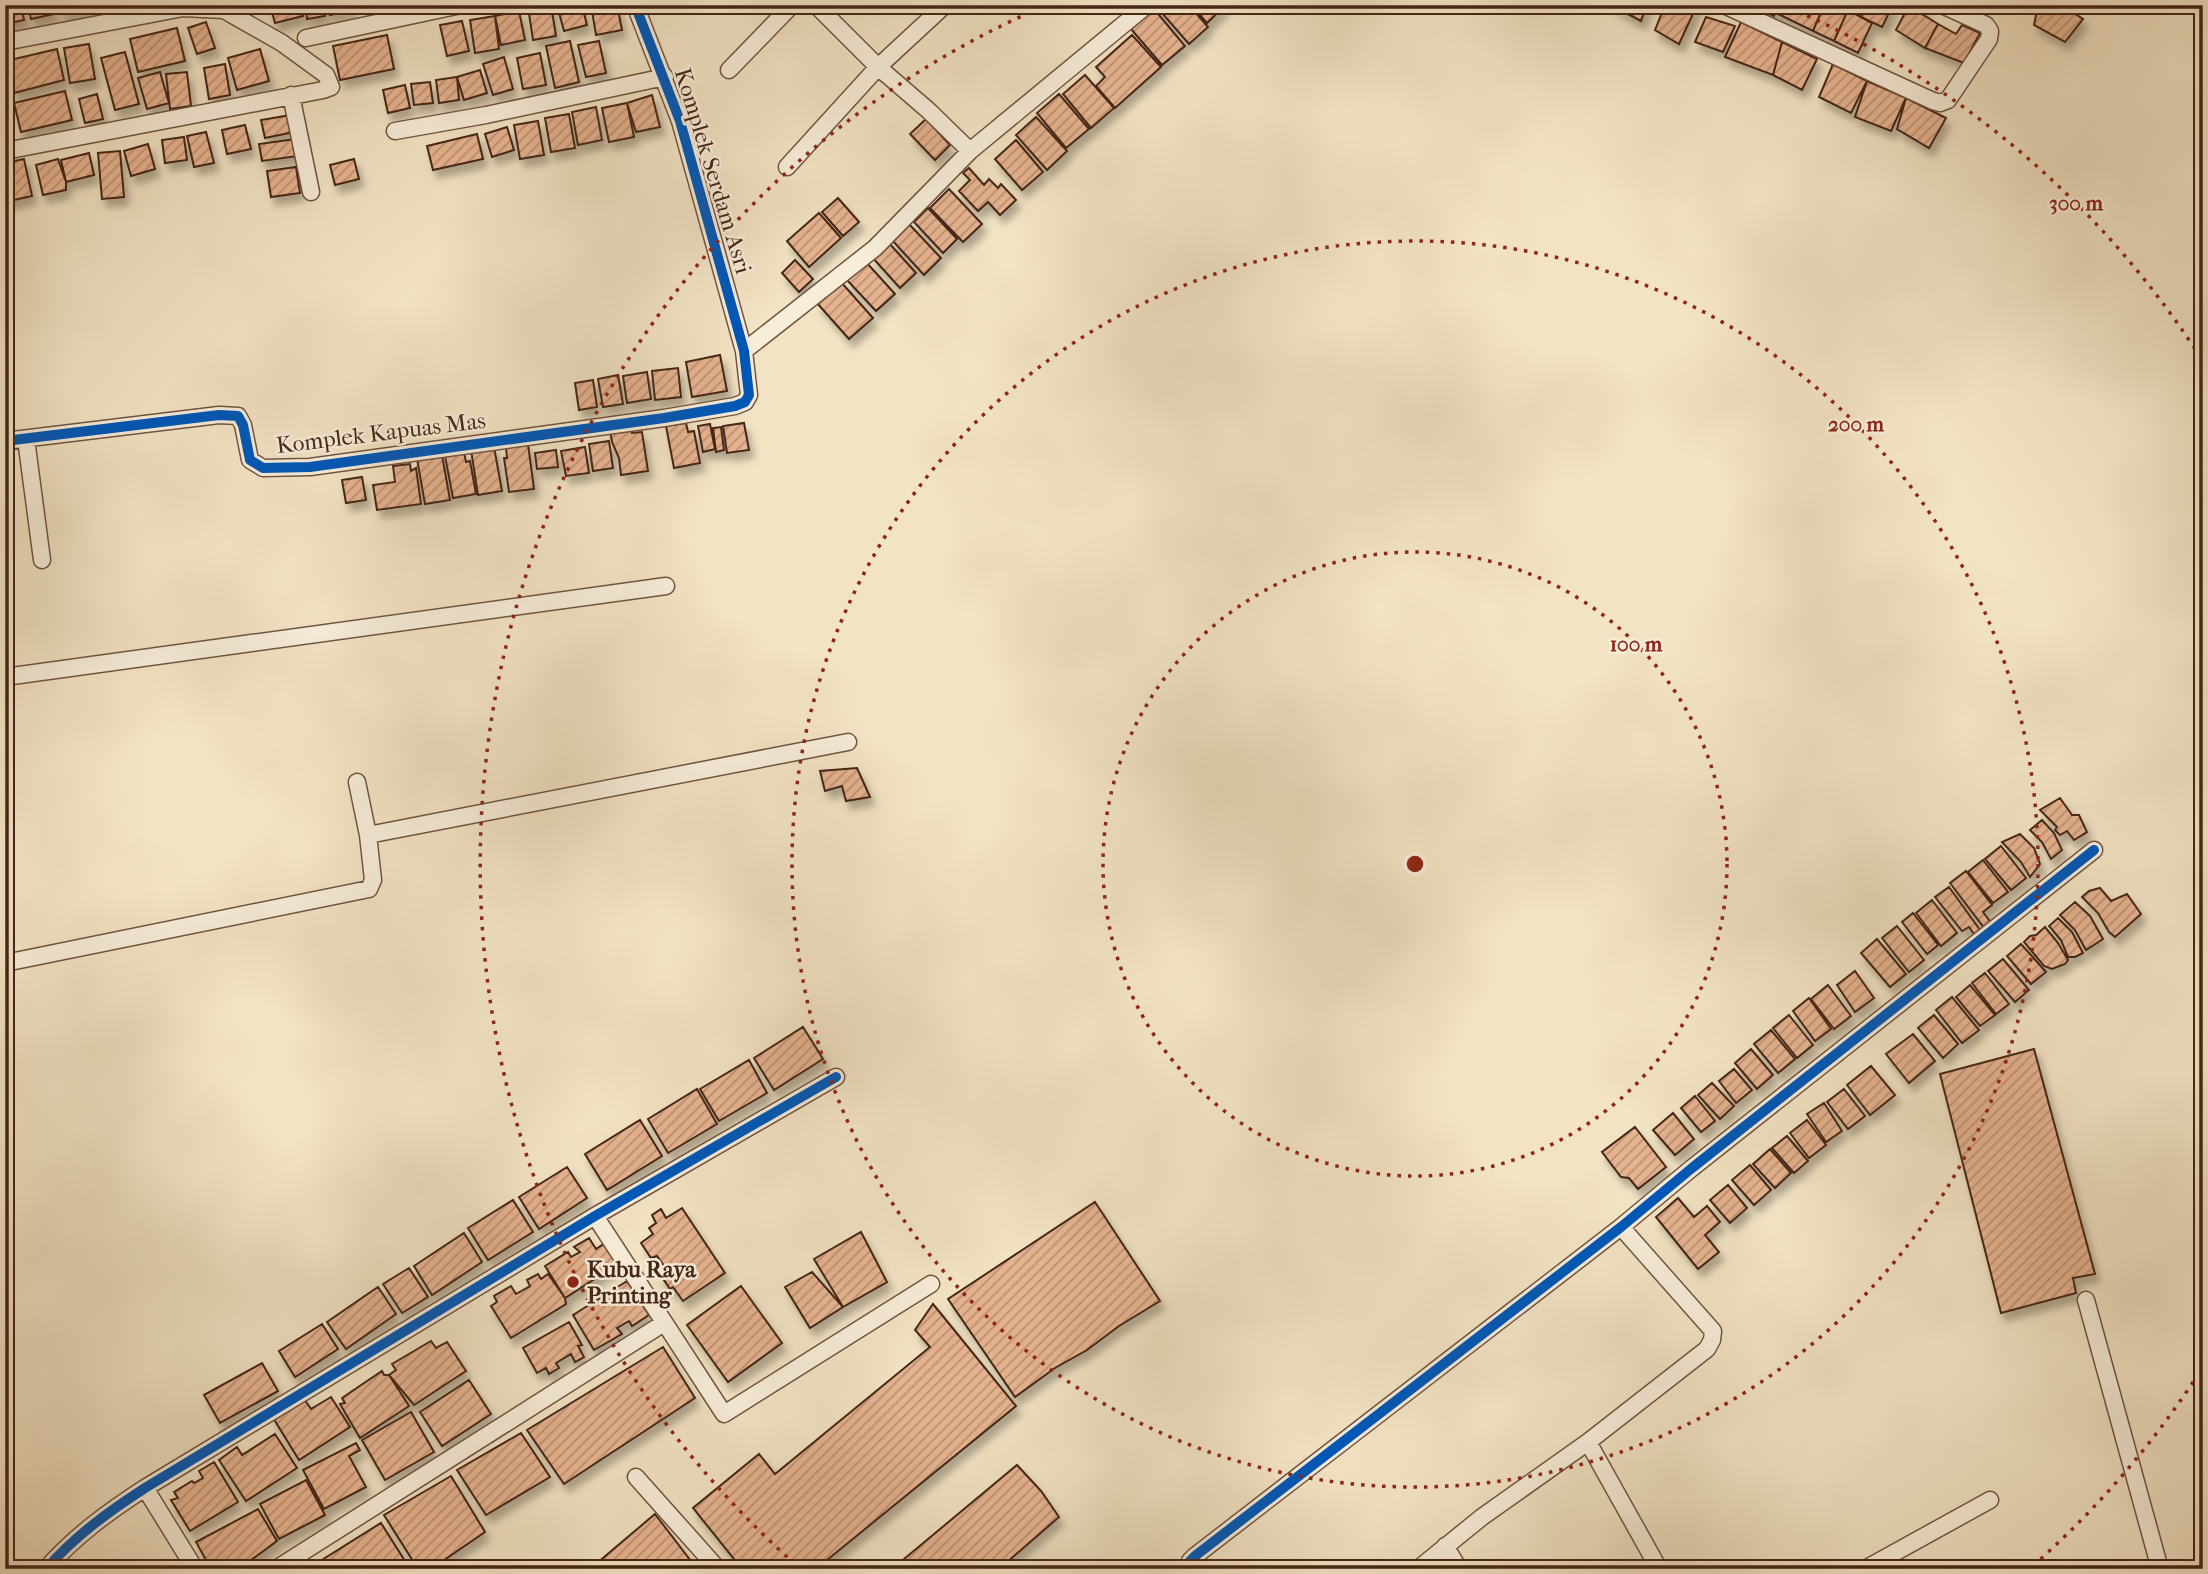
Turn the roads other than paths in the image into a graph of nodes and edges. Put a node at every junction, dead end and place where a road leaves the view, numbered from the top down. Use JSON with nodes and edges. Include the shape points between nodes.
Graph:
{"nodes":[{"id":1,"x":461,"y":5,"type":"edge"},
{"id":2,"x":635,"y":5,"type":"edge"},
{"id":3,"x":792,"y":5,"type":"edge"},
{"id":4,"x":816,"y":5,"type":"edge"},
{"id":5,"x":945,"y":5,"type":"edge"},
{"id":6,"x":1147,"y":5,"type":"edge"},
{"id":7,"x":1724,"y":5,"type":"edge"},
{"id":8,"x":1942,"y":5,"type":"edge"},
{"id":9,"x":306,"y":38,"type":"dead end"},
{"id":10,"x":5,"y":42,"type":"edge"},
{"id":11,"x":878,"y":67,"type":"junction"},
{"id":12,"x":729,"y":70,"type":"dead end"},
{"id":13,"x":664,"y":78,"type":"junction"},
{"id":14,"x":290,"y":95,"type":"junction"},
{"id":15,"x":395,"y":131,"type":"dead end"},
{"id":16,"x":970,"y":151,"type":"junction"},
{"id":17,"x":5,"y":152,"type":"edge"},
{"id":18,"x":787,"y":167,"type":"dead end"},
{"id":19,"x":311,"y":192,"type":"dead end"},
{"id":20,"x":744,"y":351,"type":"junction"},
{"id":21,"x":26,"y":439,"type":"junction"},
{"id":22,"x":5,"y":441,"type":"edge"},
{"id":23,"x":42,"y":560,"type":"dead end"},
{"id":24,"x":666,"y":586,"type":"dead end"},
{"id":25,"x":5,"y":677,"type":"edge"},
{"id":26,"x":848,"y":742,"type":"dead end"},
{"id":27,"x":357,"y":782,"type":"dead end"},
{"id":28,"x":368,"y":835,"type":"junction"},
{"id":29,"x":2094,"y":850,"type":"dead end"},
{"id":30,"x":5,"y":963,"type":"edge"},
{"id":31,"x":836,"y":1077,"type":"dead end"},
{"id":32,"x":595,"y":1216,"type":"junction"},
{"id":33,"x":1621,"y":1227,"type":"junction"},
{"id":34,"x":931,"y":1284,"type":"dead end"},
{"id":35,"x":2086,"y":1300,"type":"dead end"},
{"id":36,"x":664,"y":1323,"type":"junction"},
{"id":37,"x":1588,"y":1442,"type":"junction"},
{"id":38,"x":636,"y":1477,"type":"dead end"},
{"id":39,"x":145,"y":1488,"type":"junction"},
{"id":40,"x":1990,"y":1500,"type":"dead end"},
{"id":41,"x":1445,"y":1546,"type":"junction"},
{"id":42,"x":46,"y":1569,"type":"edge"},
{"id":43,"x":195,"y":1569,"type":"edge"},
{"id":44,"x":276,"y":1569,"type":"edge"},
{"id":45,"x":718,"y":1569,"type":"edge"},
{"id":46,"x":1193,"y":1569,"type":"edge"},
{"id":47,"x":1418,"y":1569,"type":"edge"},
{"id":48,"x":1459,"y":1569,"type":"edge"},
{"id":49,"x":1660,"y":1569,"type":"edge"},
{"id":50,"x":1865,"y":1569,"type":"edge"},
{"id":51,"x":2160,"y":1569,"type":"edge"}],
"edges":[{"from":1,"to":9,"type":"street"},
{"from":2,"to":13,"type":"street","name":"Komplek Serdam Asri"},
{"from":3,"to":12,"type":"street"},
{"from":4,"to":11,"type":"street"},
{"from":5,"to":11,"type":"street"},
{"from":6,"to":16,"type":"street"},
{"from":7,"to":8,"type":"street","via":[[1940,103],[1948,100],[1990,31]]},
{"from":10,"to":14,"type":"street","via":[[183,8],[224,10],[282,43],[326,75],[331,87]]},
{"from":11,"to":16,"type":"street"},
{"from":11,"to":18,"type":"street"},
{"from":13,"to":15,"type":"street"},
{"from":13,"to":20,"type":"street","name":"Komplek Serdam Asri"},
{"from":14,"to":17,"type":"street"},
{"from":14,"to":19,"type":"street"},
{"from":16,"to":20,"type":"street","via":[[875,248]]},
{"from":20,"to":21,"type":"street","name":"Komplek Kapuas Mas","via":[[749,396],[735,406],[310,467],[263,468],[250,460],[239,416]]},
{"from":21,"to":22,"type":"street","name":"Komplek Kapuas Mas"},
{"from":21,"to":23,"type":"street"},
{"from":24,"to":25,"type":"street"},
{"from":26,"to":28,"type":"street"},
{"from":27,"to":28,"type":"street"},
{"from":28,"to":30,"type":"street","via":[[373,880],[369,889]]},
{"from":29,"to":33,"type":"street"},
{"from":31,"to":32,"type":"street"},
{"from":32,"to":36,"type":"street"},
{"from":32,"to":39,"type":"street"},
{"from":33,"to":37,"type":"street","via":[[1713,1331],[1712,1340],[1707,1349]]},
{"from":33,"to":46,"type":"street","via":[[1195,1556],[1190,1561]]},
{"from":34,"to":36,"type":"street","via":[[724,1414]]},
{"from":35,"to":51,"type":"street"},
{"from":36,"to":44,"type":"street"},
{"from":37,"to":41,"type":"street"},
{"from":37,"to":49,"type":"street"},
{"from":38,"to":45,"type":"street"},
{"from":39,"to":42,"type":"street","via":[[104,1514]]},
{"from":39,"to":43,"type":"street"},
{"from":40,"to":50,"type":"street"},
{"from":41,"to":47,"type":"street"},
{"from":41,"to":48,"type":"street"}]}
